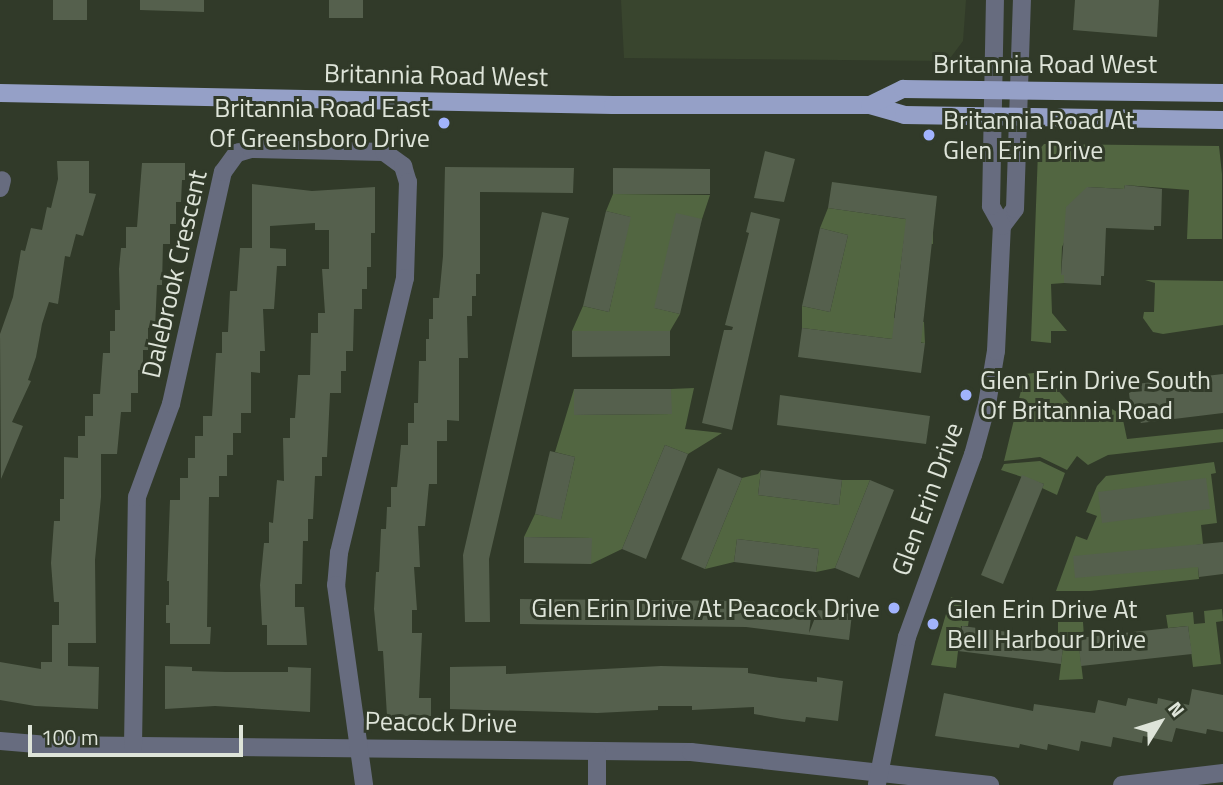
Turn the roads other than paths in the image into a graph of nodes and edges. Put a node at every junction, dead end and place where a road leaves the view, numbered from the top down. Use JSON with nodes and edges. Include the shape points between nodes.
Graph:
{"nodes":[{"id":1,"x":995,"y":0,"type":"edge"},
{"id":2,"x":1022,"y":0,"type":"edge"},
{"id":3,"x":993,"y":91,"type":"junction"},
{"id":4,"x":1019,"y":91,"type":"junction"},
{"id":5,"x":0,"y":93,"type":"edge"},
{"id":6,"x":1223,"y":93,"type":"edge"},
{"id":7,"x":870,"y":105,"type":"junction"},
{"id":8,"x":992,"y":116,"type":"junction"},
{"id":9,"x":1017,"y":118,"type":"junction"},
{"id":10,"x":1223,"y":121,"type":"edge"},
{"id":11,"x":1002,"y":226,"type":"junction"},
{"id":12,"x":0,"y":742,"type":"edge"},
{"id":13,"x":133,"y":746,"type":"junction"},
{"id":14,"x":358,"y":746,"type":"junction"},
{"id":15,"x":597,"y":752,"type":"junction"},
{"id":16,"x":1223,"y":773,"type":"edge"},
{"id":17,"x":878,"y":780,"type":"edge"},
{"id":18,"x":364,"y":785,"type":"edge"},
{"id":19,"x":597,"y":785,"type":"edge"},
{"id":20,"x":990,"y":785,"type":"edge"},
{"id":21,"x":1122,"y":785,"type":"edge"}],
"edges":[{"from":1,"to":3,"type":"street","name":"Glen Erin Drive"},
{"from":2,"to":4,"type":"street","name":"Glen Erin Drive"},
{"from":3,"to":4,"type":"main road","name":"Britannia Road West"},
{"from":3,"to":7,"type":"main road","name":"Britannia Road West","via":[[903,89]]},
{"from":3,"to":8,"type":"street","name":"Glen Erin Drive"},
{"from":4,"to":6,"type":"main road","name":"Britannia Road West"},
{"from":4,"to":9,"type":"street","name":"Glen Erin Drive"},
{"from":5,"to":7,"type":"main road","name":"Britannia Road West","via":[[599,105]]},
{"from":7,"to":8,"type":"main road","name":"Britannia Road West","via":[[904,115]]},
{"from":8,"to":9,"type":"main road","name":"Britannia Road West"},
{"from":8,"to":11,"type":"street","name":"Glen Erin Drive","via":[[991,206]]},
{"from":9,"to":10,"type":"main road","name":"Britannia Road West"},
{"from":9,"to":11,"type":"street","name":"Glen Erin Drive","via":[[1015,209]]},
{"from":11,"to":17,"type":"street","name":"Glen Erin Drive","via":[[1000,313],[987,404],[961,493],[907,637]]},
{"from":12,"to":13,"type":"street","name":"Peacock Drive"},
{"from":13,"to":14,"type":"street","name":"Peacock Drive"},
{"from":13,"to":14,"type":"street","name":"Dalebrook Crescent","via":[[137,497],[171,404],[223,172],[237,153],[251,149],[384,152],[403,166],[408,182],[405,278],[339,553],[336,585]]},
{"from":14,"to":15,"type":"street","name":"Peacock Drive"},
{"from":14,"to":18,"type":"street","name":"Dalebrook Crescent"},
{"from":15,"to":17,"type":"street","name":"Peacock Drive","via":[[728,754]]},
{"from":15,"to":19,"type":"street"},
{"from":16,"to":21,"type":"street"},
{"from":17,"to":20,"type":"street","name":"Peacock Drive"}]}
